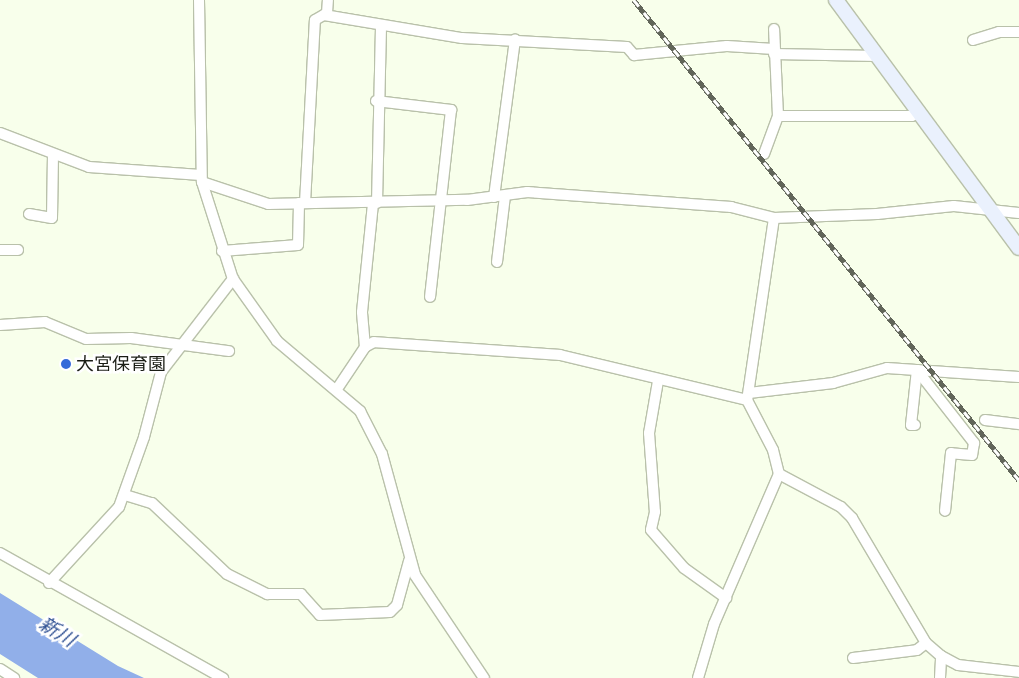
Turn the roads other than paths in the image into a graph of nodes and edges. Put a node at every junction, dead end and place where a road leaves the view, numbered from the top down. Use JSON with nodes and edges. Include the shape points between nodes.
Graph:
{"nodes":[{"id":1,"x":199,"y":0,"type":"edge"},
{"id":2,"x":328,"y":0,"type":"edge"},
{"id":3,"x":836,"y":0,"type":"edge"},
{"id":4,"x":324,"y":15,"type":"junction"},
{"id":5,"x":381,"y":28,"type":"junction"},
{"id":6,"x":774,"y":29,"type":"dead end"},
{"id":7,"x":1019,"y":32,"type":"edge"},
{"id":8,"x":515,"y":39,"type":"junction"},
{"id":9,"x":973,"y":40,"type":"dead end"},
{"id":10,"x":774,"y":51,"type":"junction"},
{"id":11,"x":877,"y":56,"type":"junction"},
{"id":12,"x":376,"y":101,"type":"junction"},
{"id":13,"x":919,"y":112,"type":"junction"},
{"id":14,"x":778,"y":116,"type":"junction"},
{"id":15,"x":0,"y":133,"type":"edge"},
{"id":16,"x":53,"y":154,"type":"junction"},
{"id":17,"x":764,"y":154,"type":"dead end"},
{"id":18,"x":202,"y":179,"type":"junction"},
{"id":19,"x":499,"y":196,"type":"junction"},
{"id":20,"x":440,"y":200,"type":"junction"},
{"id":21,"x":302,"y":203,"type":"junction"},
{"id":22,"x":375,"y":203,"type":"junction"},
{"id":23,"x":991,"y":210,"type":"junction"},
{"id":24,"x":1019,"y":213,"type":"edge"},
{"id":25,"x":30,"y":214,"type":"dead end"},
{"id":26,"x":774,"y":218,"type":"junction"},
{"id":27,"x":1019,"y":248,"type":"edge"},
{"id":28,"x":0,"y":250,"type":"edge"},
{"id":29,"x":18,"y":250,"type":"dead end"},
{"id":30,"x":222,"y":251,"type":"junction"},
{"id":31,"x":497,"y":262,"type":"dead end"},
{"id":32,"x":233,"y":279,"type":"junction"},
{"id":33,"x":430,"y":297,"type":"dead end"},
{"id":34,"x":0,"y":325,"type":"edge"},
{"id":35,"x":181,"y":346,"type":"junction"},
{"id":36,"x":365,"y":347,"type":"junction"},
{"id":37,"x":229,"y":351,"type":"dead end"},
{"id":38,"x":917,"y":370,"type":"junction"},
{"id":39,"x":1019,"y":377,"type":"edge"},
{"id":40,"x":658,"y":381,"type":"junction"},
{"id":41,"x":337,"y":389,"type":"junction"},
{"id":42,"x":748,"y":397,"type":"junction"},
{"id":43,"x":985,"y":420,"type":"dead end"},
{"id":44,"x":1019,"y":424,"type":"edge"},
{"id":45,"x":915,"y":425,"type":"dead end"},
{"id":46,"x":779,"y":474,"type":"junction"},
{"id":47,"x":126,"y":495,"type":"junction"},
{"id":48,"x":945,"y":511,"type":"dead end"},
{"id":49,"x":0,"y":553,"type":"edge"},
{"id":50,"x":409,"y":561,"type":"junction"},
{"id":51,"x":49,"y":583,"type":"junction"},
{"id":52,"x":726,"y":598,"type":"junction"},
{"id":53,"x":926,"y":643,"type":"junction"},
{"id":54,"x":941,"y":656,"type":"junction"},
{"id":55,"x":853,"y":658,"type":"dead end"},
{"id":56,"x":0,"y":669,"type":"edge"},
{"id":57,"x":1019,"y":672,"type":"edge"},
{"id":58,"x":14,"y":678,"type":"edge"},
{"id":59,"x":223,"y":678,"type":"edge"},
{"id":60,"x":484,"y":678,"type":"edge"},
{"id":61,"x":698,"y":678,"type":"edge"},
{"id":62,"x":940,"y":678,"type":"edge"}],
"edges":[{"from":1,"to":18,"type":"street"},
{"from":2,"to":4,"type":"street"},
{"from":3,"to":11,"type":"street"},
{"from":4,"to":5,"type":"street"},
{"from":4,"to":21,"type":"street","via":[[315,20]]},
{"from":5,"to":8,"type":"street","via":[[462,38]]},
{"from":5,"to":12,"type":"street"},
{"from":6,"to":10,"type":"street"},
{"from":7,"to":9,"type":"street","via":[[999,32]]},
{"from":8,"to":10,"type":"street","via":[[582,48],[583,44],[627,47],[634,55],[727,46]]},
{"from":8,"to":19,"type":"street"},
{"from":10,"to":11,"type":"street"},
{"from":10,"to":14,"type":"street"},
{"from":11,"to":13,"type":"street"},
{"from":12,"to":20,"type":"street","via":[[451,110]]},
{"from":12,"to":22,"type":"street"},
{"from":13,"to":14,"type":"street","via":[[912,116]]},
{"from":13,"to":23,"type":"street"},
{"from":14,"to":17,"type":"street"},
{"from":15,"to":16,"type":"street"},
{"from":16,"to":18,"type":"street","via":[[110,172]]},
{"from":16,"to":25,"type":"street","via":[[52,218]]},
{"from":18,"to":21,"type":"street","via":[[249,200]]},
{"from":18,"to":30,"type":"street"},
{"from":19,"to":20,"type":"street"},
{"from":19,"to":26,"type":"street","via":[[527,192],[606,201],[626,198],[731,207]]},
{"from":19,"to":31,"type":"street"},
{"from":20,"to":22,"type":"street"},
{"from":20,"to":33,"type":"street"},
{"from":21,"to":22,"type":"street"},
{"from":21,"to":30,"type":"street","via":[[298,245]]},
{"from":22,"to":36,"type":"street","via":[[362,312]]},
{"from":23,"to":24,"type":"street"},
{"from":23,"to":26,"type":"street","via":[[954,206],[878,214]]},
{"from":23,"to":27,"type":"street"},
{"from":26,"to":42,"type":"street"},
{"from":28,"to":29,"type":"street"},
{"from":30,"to":32,"type":"street"},
{"from":32,"to":35,"type":"street"},
{"from":32,"to":41,"type":"street","via":[[277,341]]},
{"from":34,"to":35,"type":"street","via":[[45,322],[86,338],[131,338]]},
{"from":35,"to":37,"type":"street"},
{"from":35,"to":47,"type":"street","via":[[156,380],[148,424]]},
{"from":36,"to":40,"type":"street","via":[[374,342],[538,352]]},
{"from":36,"to":41,"type":"street"},
{"from":38,"to":39,"type":"street"},
{"from":38,"to":42,"type":"street","via":[[887,368],[833,383]]},
{"from":38,"to":45,"type":"street","via":[[911,425]]},
{"from":38,"to":48,"type":"street","via":[[974,443],[972,455],[950,453]]},
{"from":40,"to":42,"type":"street"},
{"from":40,"to":52,"type":"street","via":[[649,433],[655,512],[651,530],[684,568]]},
{"from":41,"to":50,"type":"street","via":[[360,411],[382,454]]},
{"from":42,"to":46,"type":"street","via":[[773,450]]},
{"from":43,"to":44,"type":"street"},
{"from":46,"to":52,"type":"street"},
{"from":46,"to":53,"type":"street","via":[[841,507],[852,518]]},
{"from":47,"to":50,"type":"street","via":[[152,503],[228,574],[267,594],[301,594],[320,614],[390,612],[397,605]]},
{"from":47,"to":51,"type":"street"},
{"from":49,"to":51,"type":"street"},
{"from":50,"to":60,"type":"street"},
{"from":51,"to":59,"type":"street"},
{"from":52,"to":61,"type":"street"},
{"from":53,"to":54,"type":"street"},
{"from":53,"to":55,"type":"street","via":[[917,650]]},
{"from":54,"to":57,"type":"street","via":[[958,665]]},
{"from":54,"to":62,"type":"street"},
{"from":56,"to":58,"type":"street"}]}
